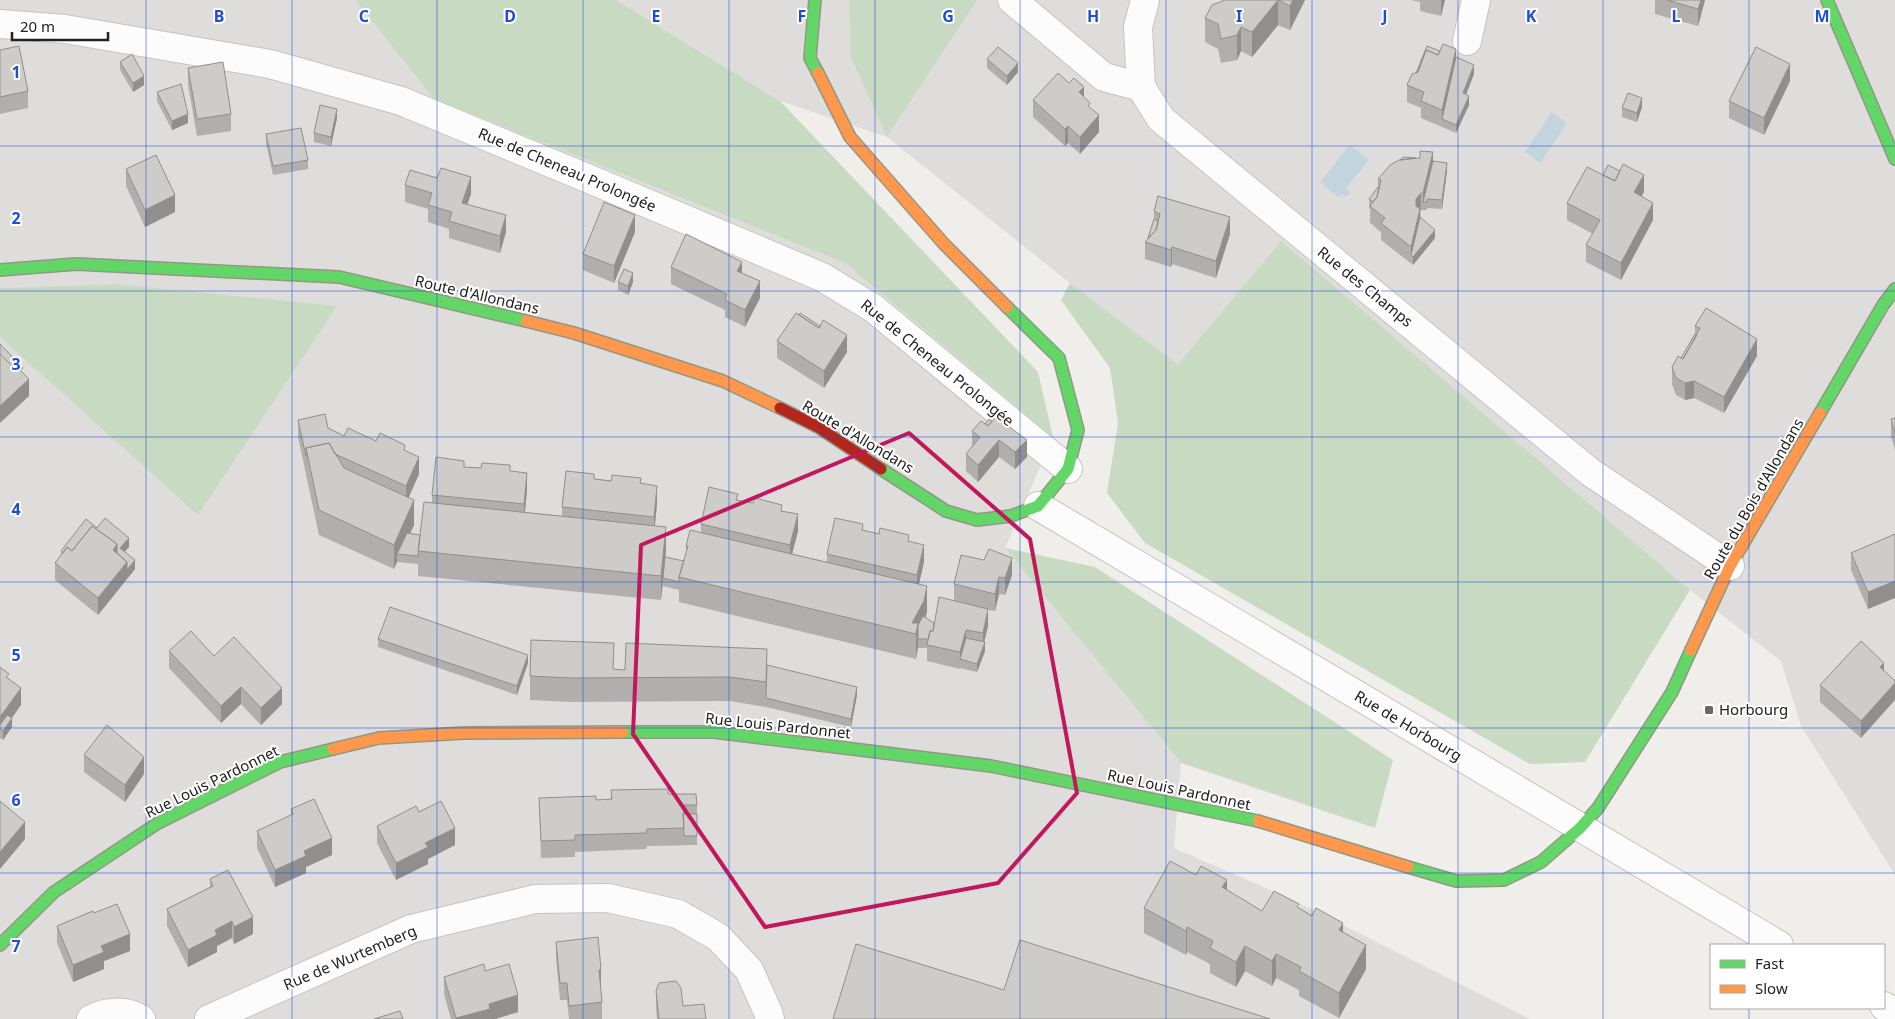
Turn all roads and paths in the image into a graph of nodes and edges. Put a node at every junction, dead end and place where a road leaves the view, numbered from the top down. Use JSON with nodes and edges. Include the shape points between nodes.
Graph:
{"nodes":[{"id":1,"x":815,"y":0,"type":"edge"},
{"id":2,"x":1012,"y":0,"type":"edge"},
{"id":3,"x":1145,"y":0,"type":"edge"},
{"id":4,"x":1476,"y":0,"type":"edge"},
{"id":5,"x":1827,"y":0,"type":"edge"},
{"id":6,"x":0,"y":24,"type":"edge"},
{"id":7,"x":1467,"y":41,"type":"dead end"},
{"id":8,"x":1141,"y":87,"type":"junction"},
{"id":9,"x":1895,"y":159,"type":"edge"},
{"id":10,"x":0,"y":270,"type":"edge"},
{"id":11,"x":1895,"y":289,"type":"edge"},
{"id":12,"x":1068,"y":469,"type":"junction"},
{"id":13,"x":1038,"y":506,"type":"junction"},
{"id":14,"x":1730,"y":566,"type":"junction"},
{"id":15,"x":1580,"y":828,"type":"junction"},
{"id":16,"x":1777,"y":944,"type":"edge"},
{"id":17,"x":0,"y":945,"type":"edge"},
{"id":18,"x":91,"y":1019,"type":"edge"},
{"id":19,"x":141,"y":1019,"type":"edge"},
{"id":20,"x":209,"y":1019,"type":"edge"},
{"id":21,"x":770,"y":1019,"type":"edge"}],
"edges":[{"from":1,"to":12,"type":"street","via":[[810,58],[850,137],[944,244],[1059,358],[1078,430]]},
{"from":2,"to":8,"type":"street","via":[[1104,77]]},
{"from":3,"to":8,"type":"street","via":[[1138,27]]},
{"from":4,"to":7,"type":"street"},
{"from":5,"to":9,"type":"street"},
{"from":6,"to":12,"type":"street","name":"Rue de Cheneau Prolongée","via":[[65,29],[270,64],[401,102],[784,261],[822,277],[873,308]]},
{"from":8,"to":14,"type":"street","name":"Rue des Champs","via":[[1161,119],[1590,472]]},
{"from":10,"to":13,"type":"street","name":"Route d'Allondans","via":[[76,264],[339,277],[574,333],[723,381],[818,427],[946,511],[977,520],[1011,516]]},
{"from":11,"to":14,"type":"street","name":"Route du Bois d'Allondans"},
{"from":12,"to":13,"type":"street"},
{"from":13,"to":15,"type":"street","name":"Rue de Horbourg"},
{"from":14,"to":15,"type":"street","name":"Route du Bois d'Allondans","via":[[1672,692],[1598,808]]},
{"from":15,"to":16,"type":"street","name":"Rue de Horbourg"},
{"from":15,"to":17,"type":"street","name":"Rue Louis Pardonnet","via":[[1541,862],[1504,880],[1456,881],[1251,819],[991,766],[714,732],[464,733],[379,738],[280,762],[158,823],[54,892]]},
{"from":18,"to":19,"type":"street","via":[[100,1014],[118,1012]]},
{"from":20,"to":21,"type":"street","name":"Rue de Wurtemberg","via":[[411,929],[535,900],[608,898],[678,914],[718,937],[749,970]]}]}
